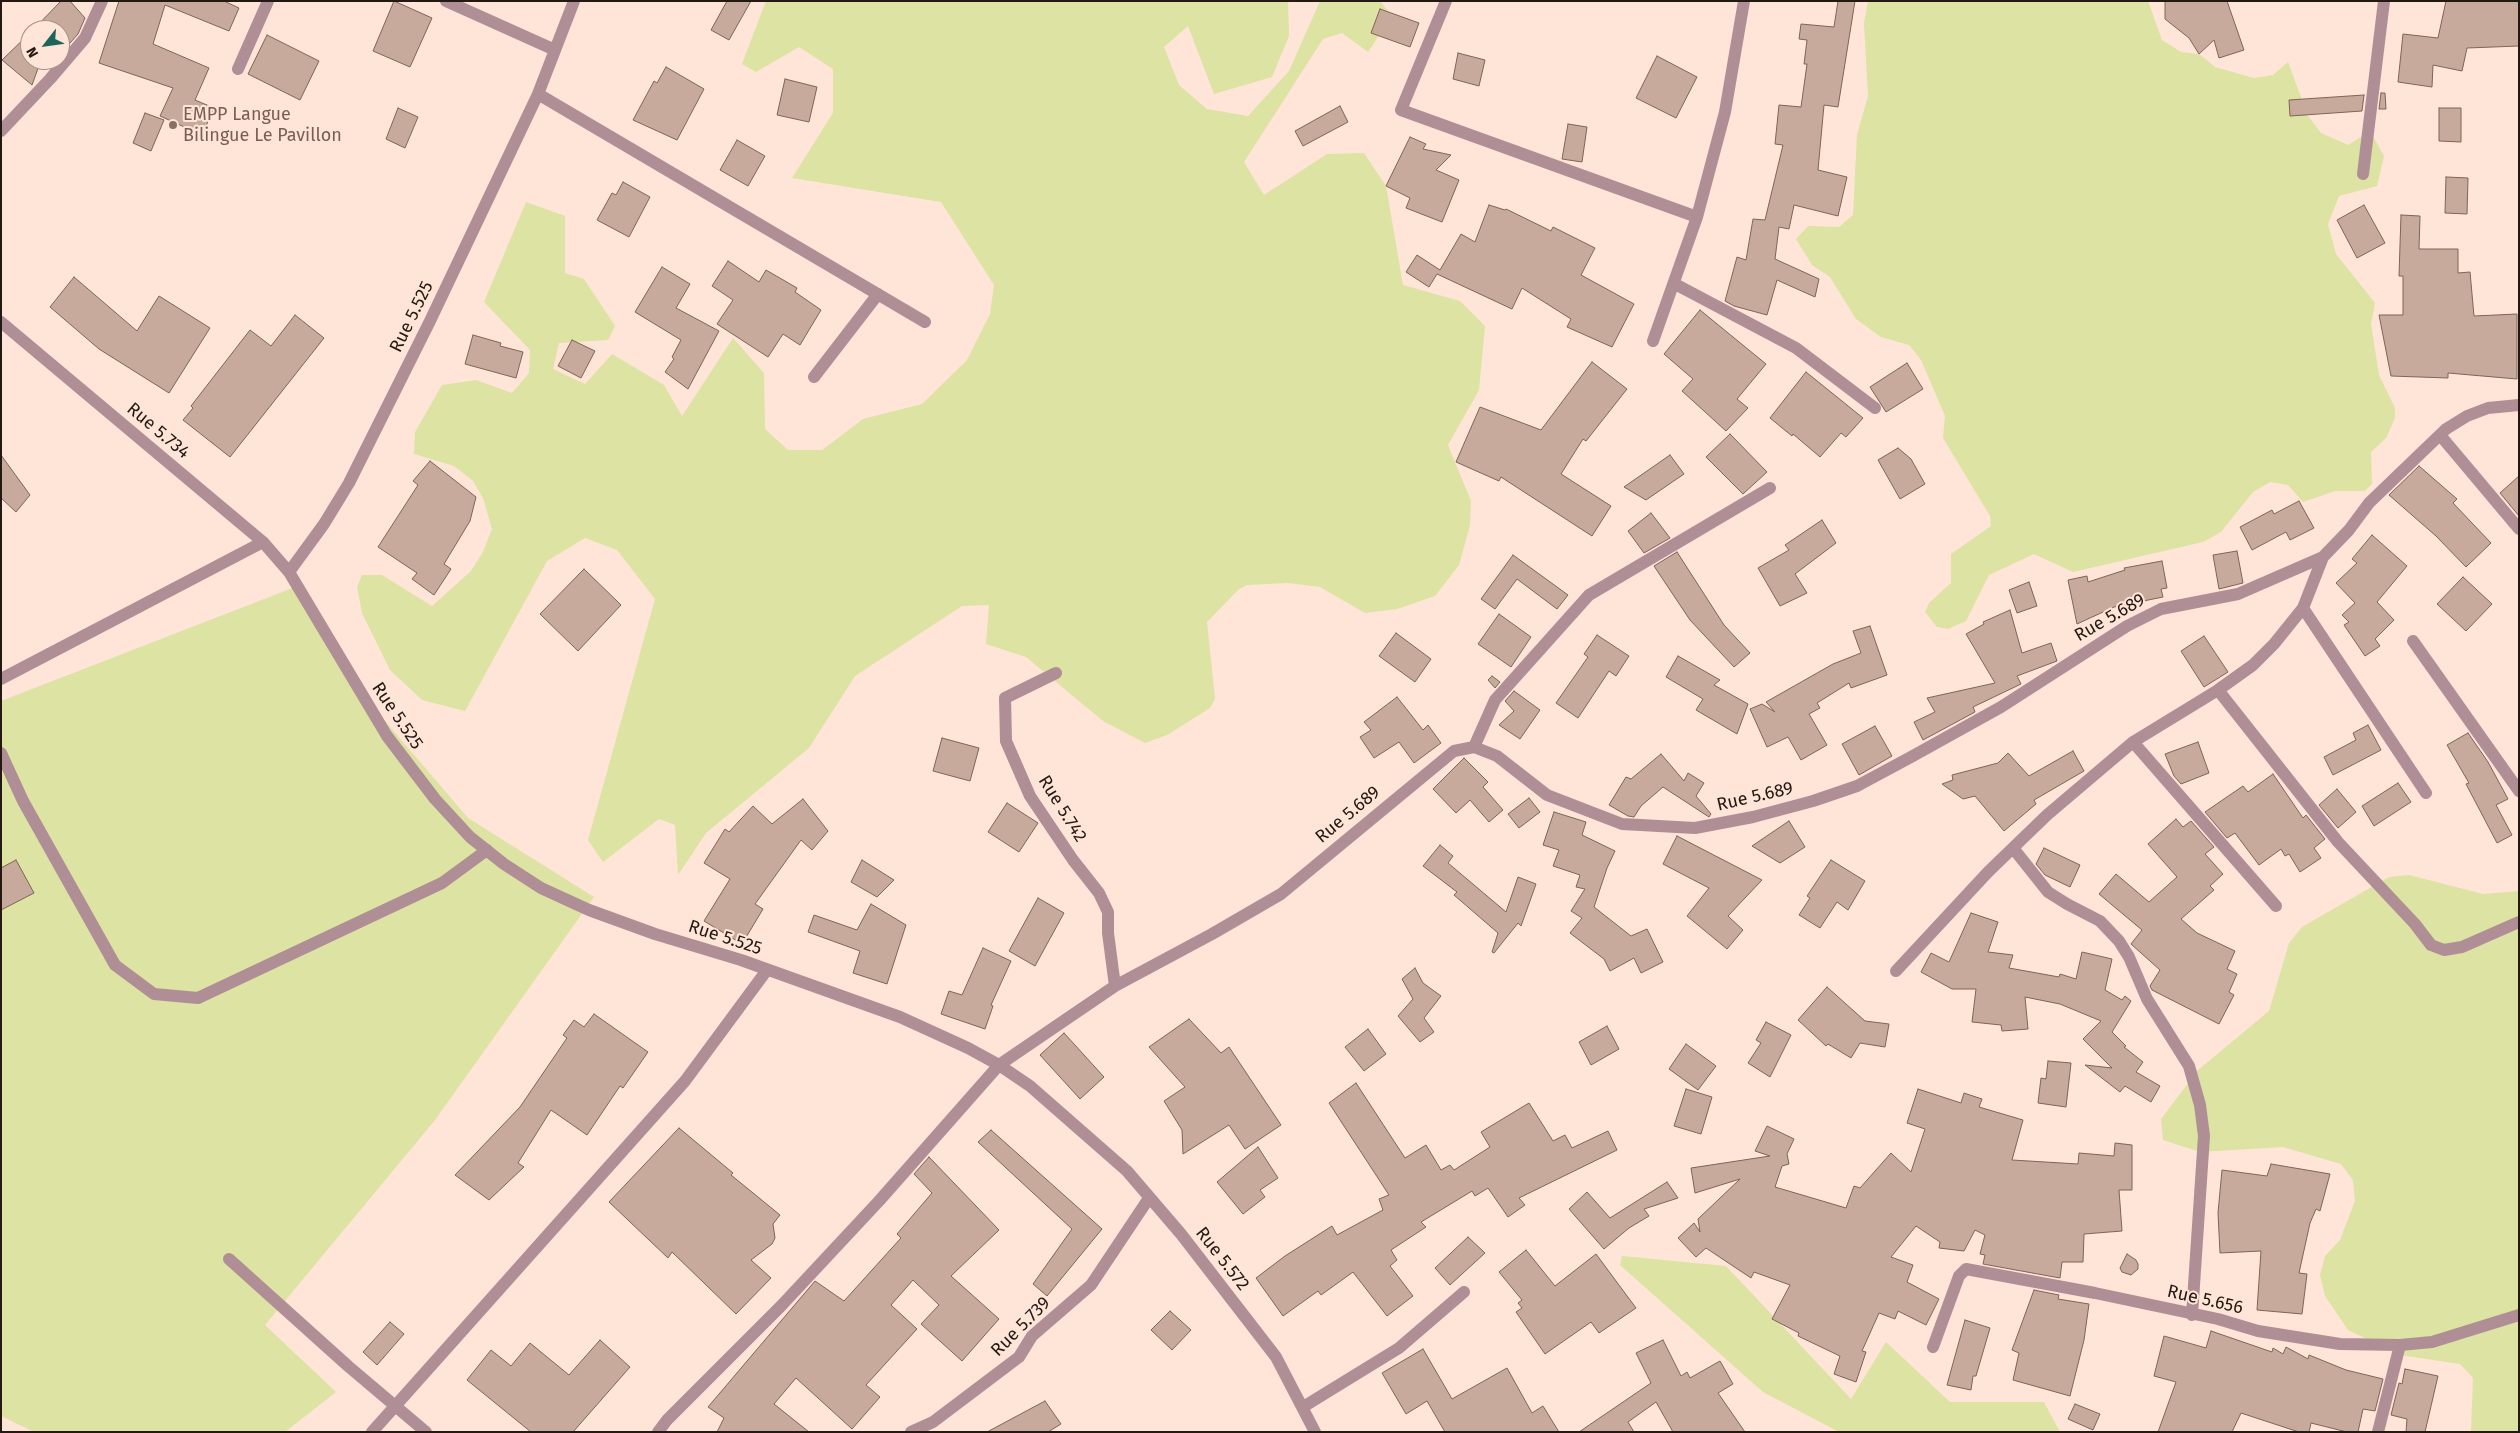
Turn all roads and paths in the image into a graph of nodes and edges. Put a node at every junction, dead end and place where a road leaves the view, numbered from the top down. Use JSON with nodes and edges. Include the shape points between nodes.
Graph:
{"nodes":[{"id":1,"x":102,"y":1,"type":"edge"},
{"id":2,"x":268,"y":1,"type":"edge"},
{"id":3,"x":446,"y":1,"type":"edge"},
{"id":4,"x":574,"y":1,"type":"edge"},
{"id":5,"x":1446,"y":1,"type":"edge"},
{"id":6,"x":1744,"y":1,"type":"edge"},
{"id":7,"x":2384,"y":1,"type":"edge"},
{"id":8,"x":554,"y":50,"type":"junction"},
{"id":9,"x":238,"y":69,"type":"dead end"},
{"id":10,"x":538,"y":94,"type":"junction"},
{"id":11,"x":1,"y":131,"type":"edge"},
{"id":12,"x":2363,"y":174,"type":"dead end"},
{"id":13,"x":1697,"y":217,"type":"junction"},
{"id":14,"x":1675,"y":284,"type":"junction"},
{"id":15,"x":878,"y":294,"type":"junction"},
{"id":16,"x":1,"y":322,"type":"edge"},
{"id":17,"x":925,"y":322,"type":"dead end"},
{"id":18,"x":1653,"y":341,"type":"dead end"},
{"id":19,"x":814,"y":377,"type":"dead end"},
{"id":20,"x":2519,"y":405,"type":"edge"},
{"id":21,"x":1875,"y":408,"type":"dead end"},
{"id":22,"x":2440,"y":435,"type":"junction"},
{"id":23,"x":1770,"y":488,"type":"dead end"},
{"id":24,"x":2519,"y":529,"type":"edge"},
{"id":25,"x":263,"y":542,"type":"junction"},
{"id":26,"x":2323,"y":557,"type":"junction"},
{"id":27,"x":289,"y":572,"type":"junction"},
{"id":28,"x":2303,"y":608,"type":"junction"},
{"id":29,"x":2413,"y":641,"type":"dead end"},
{"id":30,"x":1056,"y":672,"type":"dead end"},
{"id":31,"x":1,"y":680,"type":"edge"},
{"id":32,"x":2218,"y":690,"type":"junction"},
{"id":33,"x":2133,"y":742,"type":"junction"},
{"id":34,"x":1474,"y":747,"type":"junction"},
{"id":35,"x":1,"y":754,"type":"edge"},
{"id":36,"x":2519,"y":791,"type":"edge"},
{"id":37,"x":2426,"y":793,"type":"dead end"},
{"id":38,"x":2013,"y":848,"type":"junction"},
{"id":39,"x":487,"y":850,"type":"junction"},
{"id":40,"x":2276,"y":906,"type":"dead end"},
{"id":41,"x":2519,"y":922,"type":"edge"},
{"id":42,"x":767,"y":970,"type":"junction"},
{"id":43,"x":1896,"y":971,"type":"dead end"},
{"id":44,"x":1115,"y":986,"type":"junction"},
{"id":45,"x":1000,"y":1065,"type":"junction"},
{"id":46,"x":1076,"y":1127,"type":"joint"},
{"id":47,"x":1149,"y":1198,"type":"junction"},
{"id":48,"x":229,"y":1259,"type":"dead end"},
{"id":49,"x":1464,"y":1292,"type":"dead end"},
{"id":50,"x":2192,"y":1315,"type":"junction"},
{"id":51,"x":2519,"y":1315,"type":"edge"},
{"id":52,"x":2400,"y":1345,"type":"junction"},
{"id":53,"x":1933,"y":1347,"type":"dead end"},
{"id":54,"x":394,"y":1405,"type":"junction"},
{"id":55,"x":1303,"y":1407,"type":"junction"},
{"id":56,"x":372,"y":1432,"type":"edge"},
{"id":57,"x":426,"y":1432,"type":"edge"},
{"id":58,"x":658,"y":1432,"type":"edge"},
{"id":59,"x":911,"y":1432,"type":"edge"},
{"id":60,"x":1315,"y":1432,"type":"edge"},
{"id":61,"x":2378,"y":1432,"type":"edge"}],
"edges":[{"from":1,"to":11,"type":"street","via":[[85,38]]},
{"from":2,"to":9,"type":"street"},
{"from":3,"to":8,"type":"street"},
{"from":4,"to":8,"type":"street","name":"Rue 5.525"},
{"from":5,"to":13,"type":"street","via":[[1401,110]]},
{"from":6,"to":13,"type":"street","via":[[1725,112]]},
{"from":7,"to":12,"type":"street"},
{"from":8,"to":10,"type":"street","name":"Rue 5.525"},
{"from":10,"to":15,"type":"street"},
{"from":10,"to":27,"type":"street","name":"Rue 5.525","via":[[430,322],[349,482]]},
{"from":13,"to":14,"type":"street"},
{"from":14,"to":18,"type":"street"},
{"from":14,"to":21,"type":"street","via":[[1796,348]]},
{"from":15,"to":17,"type":"street"},
{"from":15,"to":19,"type":"street"},
{"from":16,"to":25,"type":"street","name":"Rue 5.734"},
{"from":20,"to":22,"type":"street","name":"Rue 5.689","via":[[2488,408],[2467,416]]},
{"from":22,"to":24,"type":"street"},
{"from":22,"to":26,"type":"street","name":"Rue 5.689","via":[[2369,502],[2349,530]]},
{"from":23,"to":34,"type":"street","via":[[1589,595],[1495,700]]},
{"from":25,"to":27,"type":"street","name":"Rue 5.734"},
{"from":25,"to":31,"type":"street"},
{"from":26,"to":28,"type":"street"},
{"from":26,"to":34,"type":"street","name":"Rue 5.689","via":[[2238,594],[2161,609],[2127,626],[2001,706],[1857,786],[1753,817],[1695,828],[1622,824],[1547,795],[1497,756]]},
{"from":27,"to":39,"type":"street","name":"Rue 5.525","via":[[387,736],[435,799]]},
{"from":28,"to":32,"type":"street","via":[[2253,665]]},
{"from":28,"to":37,"type":"street"},
{"from":29,"to":36,"type":"street"},
{"from":30,"to":44,"type":"street","name":"Rue 5.742","via":[[1005,698],[1006,741],[1030,796],[1073,860],[1100,893],[1108,912]]},
{"from":32,"to":33,"type":"street"},
{"from":32,"to":41,"type":"street","via":[[2338,842],[2431,945],[2444,950],[2462,947]]},
{"from":33,"to":38,"type":"street"},
{"from":33,"to":40,"type":"street"},
{"from":34,"to":44,"type":"street","name":"Rue 5.689","via":[[1454,751],[1281,894]]},
{"from":35,"to":39,"type":"street","via":[[23,801],[115,965],[154,994],[198,998],[442,882]]},
{"from":38,"to":43,"type":"street"},
{"from":38,"to":50,"type":"street","via":[[2048,892],[2100,921],[2119,941],[2147,999],[2189,1066],[2200,1105],[2204,1136]]},
{"from":39,"to":42,"type":"street","name":"Rue 5.525","via":[[541,888],[589,910]]},
{"from":42,"to":45,"type":"street","name":"Rue 5.525","via":[[900,1017]]},
{"from":42,"to":54,"type":"street","via":[[685,1080]]},
{"from":44,"to":45,"type":"street","name":"Rue 5.689"},
{"from":45,"to":46,"type":"street","name":"Rue 5.525","via":[[1030,1086]]},
{"from":45,"to":58,"type":"street","name":"Rue 5.689","via":[[860,1222]]},
{"from":46,"to":47,"type":"street","name":"Rue 5.572","via":[[1127,1171]]},
{"from":47,"to":55,"type":"street","name":"Rue 5.572","via":[[1181,1234],[1276,1357]]},
{"from":47,"to":59,"type":"street","name":"Rue 5.739","via":[[1091,1285],[1032,1336],[1019,1357],[933,1422]]},
{"from":48,"to":54,"type":"street"},
{"from":49,"to":55,"type":"street","via":[[1399,1348]]},
{"from":50,"to":52,"type":"street","name":"Rue 5.656","via":[[2258,1331],[2340,1344]]},
{"from":50,"to":53,"type":"street","name":"Rue 5.656","via":[[1966,1269],[1959,1276]]},
{"from":51,"to":52,"type":"street","name":"Rue 5.656","via":[[2432,1342]]},
{"from":52,"to":61,"type":"street"},
{"from":54,"to":56,"type":"street"},
{"from":54,"to":57,"type":"street"},
{"from":55,"to":60,"type":"street","name":"Rue 5.572"}]}
